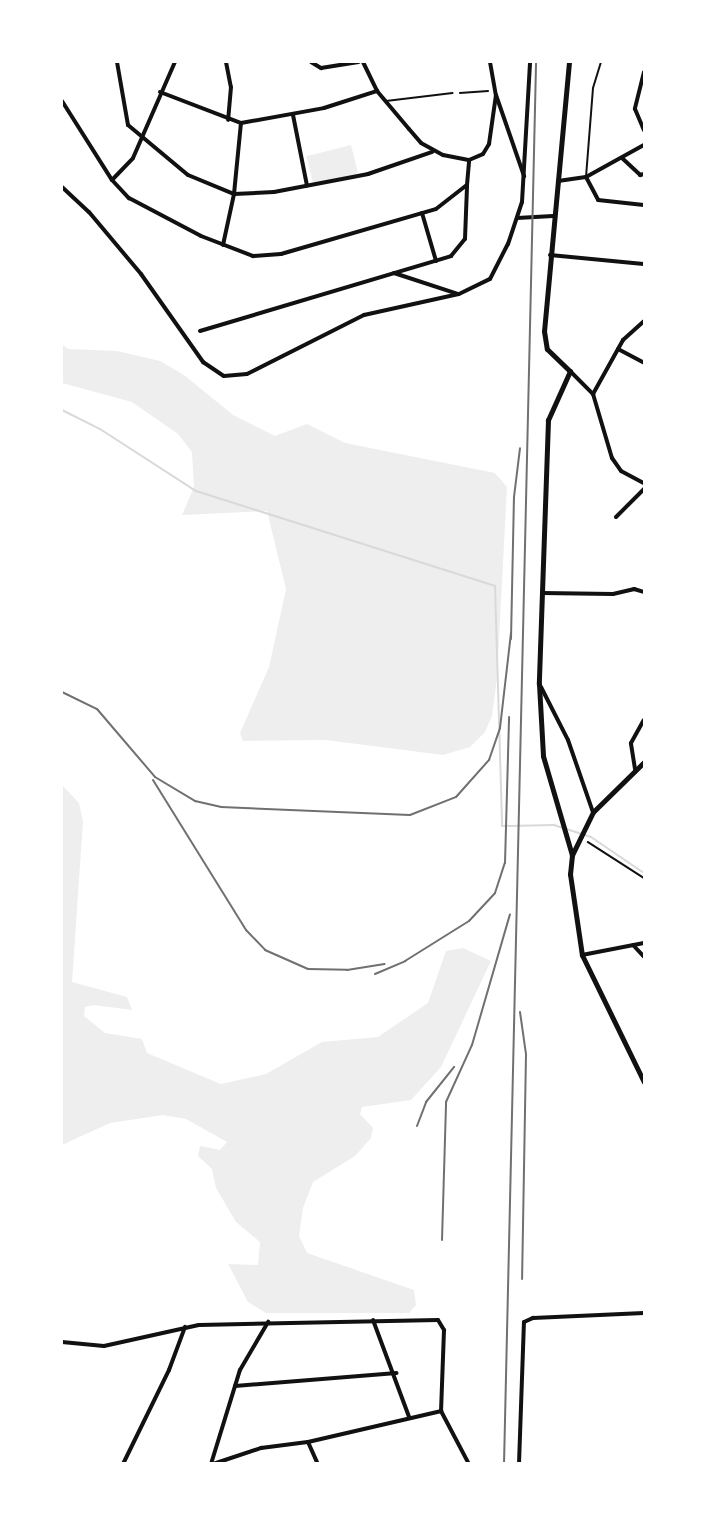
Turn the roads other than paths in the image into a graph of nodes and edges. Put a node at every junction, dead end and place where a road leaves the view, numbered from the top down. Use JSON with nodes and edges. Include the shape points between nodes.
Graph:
{"nodes":[{"id":1,"x":117,"y":62,"type":"edge"},
{"id":2,"x":175,"y":62,"type":"edge"},
{"id":3,"x":226,"y":62,"type":"edge"},
{"id":4,"x":311,"y":62,"type":"edge"},
{"id":5,"x":361,"y":62,"type":"edge"},
{"id":6,"x":490,"y":62,"type":"edge"},
{"id":7,"x":530,"y":62,"type":"edge"},
{"id":8,"x":569,"y":62,"type":"edge"},
{"id":9,"x":601,"y":62,"type":"edge"},
{"id":10,"x":645,"y":72,"type":"edge"},
{"id":11,"x":377,"y":91,"type":"junction"},
{"id":12,"x":160,"y":92,"type":"junction"},
{"id":13,"x":453,"y":93,"type":"road end"},
{"id":14,"x":496,"y":93,"type":"junction"},
{"id":15,"x":62,"y":101,"type":"edge"},
{"id":16,"x":386,"y":101,"type":"junction"},
{"id":17,"x":293,"y":115,"type":"junction"},
{"id":18,"x":228,"y":120,"type":"junction"},
{"id":19,"x":241,"y":123,"type":"junction"},
{"id":20,"x":645,"y":130,"type":"edge"},
{"id":21,"x":142,"y":138,"type":"junction"},
{"id":22,"x":645,"y":145,"type":"edge"},
{"id":23,"x":432,"y":152,"type":"junction"},
{"id":24,"x":622,"y":158,"type":"junction"},
{"id":25,"x":469,"y":160,"type":"junction"},
{"id":26,"x":645,"y":174,"type":"edge"},
{"id":27,"x":586,"y":177,"type":"junction"},
{"id":28,"x":112,"y":180,"type":"junction"},
{"id":29,"x":525,"y":180,"type":"junction"},
{"id":30,"x":557,"y":181,"type":"junction"},
{"id":31,"x":467,"y":185,"type":"junction"},
{"id":32,"x":307,"y":186,"type":"junction"},
{"id":33,"x":62,"y":187,"type":"edge"},
{"id":34,"x":234,"y":194,"type":"junction"},
{"id":35,"x":645,"y":205,"type":"edge"},
{"id":36,"x":422,"y":213,"type":"junction"},
{"id":37,"x":553,"y":216,"type":"junction"},
{"id":38,"x":517,"y":218,"type":"junction"},
{"id":39,"x":223,"y":245,"type":"junction"},
{"id":40,"x":549,"y":255,"type":"junction"},
{"id":41,"x":436,"y":261,"type":"junction"},
{"id":42,"x":645,"y":264,"type":"edge"},
{"id":43,"x":393,"y":273,"type":"junction"},
{"id":44,"x":459,"y":294,"type":"junction"},
{"id":45,"x":645,"y":321,"type":"edge"},
{"id":46,"x":200,"y":331,"type":"dead end"},
{"id":47,"x":618,"y":349,"type":"junction"},
{"id":48,"x":645,"y":363,"type":"edge"},
{"id":49,"x":570,"y":370,"type":"junction"},
{"id":50,"x":593,"y":394,"type":"junction"},
{"id":51,"x":645,"y":483,"type":"edge"},
{"id":52,"x":645,"y":489,"type":"edge"},
{"id":53,"x":616,"y":516,"type":"dead end"},
{"id":54,"x":645,"y":592,"type":"edge"},
{"id":55,"x":540,"y":593,"type":"junction"},
{"id":56,"x":539,"y":684,"type":"junction"},
{"id":57,"x":645,"y":720,"type":"edge"},
{"id":58,"x":645,"y":762,"type":"edge"},
{"id":59,"x":635,"y":769,"type":"junction"},
{"id":60,"x":593,"y":812,"type":"junction"},
{"id":61,"x":572,"y":855,"type":"junction"},
{"id":62,"x":645,"y":943,"type":"edge"},
{"id":63,"x":632,"y":944,"type":"junction"},
{"id":64,"x":582,"y":955,"type":"junction"},
{"id":65,"x":645,"y":957,"type":"edge"},
{"id":66,"x":645,"y":1082,"type":"edge"},
{"id":67,"x":645,"y":1314,"type":"edge"},
{"id":68,"x":373,"y":1320,"type":"junction"},
{"id":69,"x":268,"y":1322,"type":"junction"},
{"id":70,"x":185,"y":1327,"type":"junction"},
{"id":71,"x":62,"y":1342,"type":"edge"},
{"id":72,"x":396,"y":1373,"type":"junction"},
{"id":73,"x":235,"y":1386,"type":"junction"},
{"id":74,"x":441,"y":1411,"type":"junction"},
{"id":75,"x":410,"y":1418,"type":"junction"},
{"id":76,"x":308,"y":1442,"type":"junction"},
{"id":77,"x":123,"y":1464,"type":"edge"},
{"id":78,"x":212,"y":1464,"type":"edge"},
{"id":79,"x":318,"y":1464,"type":"edge"},
{"id":80,"x":469,"y":1464,"type":"edge"},
{"id":81,"x":519,"y":1464,"type":"edge"}],
"edges":[{"from":1,"to":21,"type":"street","via":[[128,124]]},
{"from":2,"to":12,"type":"street"},
{"from":3,"to":18,"type":"street","via":[[231,87]]},
{"from":4,"to":5,"type":"street","via":[[321,68]]},
{"from":5,"to":11,"type":"street"},
{"from":6,"to":14,"type":"street"},
{"from":7,"to":29,"type":"street"},
{"from":8,"to":30,"type":"street"},
{"from":9,"to":27,"type":"lane","via":[[593,88]]},
{"from":10,"to":20,"type":"street","via":[[635,109]]},
{"from":11,"to":16,"type":"street"},
{"from":11,"to":17,"type":"street"},
{"from":12,"to":18,"type":"street"},
{"from":12,"to":21,"type":"street"},
{"from":13,"to":16,"type":"lane"},
{"from":14,"to":25,"type":"street","via":[[489,144],[477,160]]},
{"from":14,"to":29,"type":"street"},
{"from":15,"to":28,"type":"street"},
{"from":16,"to":23,"type":"street"},
{"from":17,"to":19,"type":"street"},
{"from":17,"to":32,"type":"street"},
{"from":18,"to":19,"type":"street"},
{"from":19,"to":34,"type":"street"},
{"from":21,"to":28,"type":"street","via":[[124,170]]},
{"from":21,"to":34,"type":"street","via":[[188,175]]},
{"from":22,"to":24,"type":"street"},
{"from":23,"to":25,"type":"street"},
{"from":23,"to":32,"type":"street","via":[[368,174]]},
{"from":24,"to":26,"type":"street","via":[[640,175]]},
{"from":24,"to":27,"type":"street"},
{"from":25,"to":31,"type":"street"},
{"from":27,"to":30,"type":"street"},
{"from":27,"to":35,"type":"street","via":[[598,200]]},
{"from":28,"to":39,"type":"street","via":[[137,203]]},
{"from":29,"to":38,"type":"street"},
{"from":30,"to":37,"type":"street"},
{"from":31,"to":36,"type":"street","via":[[447,202]]},
{"from":31,"to":41,"type":"street","via":[[465,239],[451,256]]},
{"from":32,"to":34,"type":"street"},
{"from":33,"to":44,"type":"street","via":[[141,273],[203,362],[224,376],[247,374],[364,315]]},
{"from":34,"to":39,"type":"street"},
{"from":36,"to":39,"type":"street","via":[[265,256],[253,256]]},
{"from":36,"to":41,"type":"street"},
{"from":37,"to":38,"type":"street"},
{"from":37,"to":40,"type":"street"},
{"from":38,"to":44,"type":"street","via":[[490,279]]},
{"from":40,"to":42,"type":"street"},
{"from":40,"to":49,"type":"street","via":[[544,342]]},
{"from":41,"to":43,"type":"street"},
{"from":43,"to":44,"type":"street"},
{"from":43,"to":46,"type":"street"},
{"from":45,"to":47,"type":"street"},
{"from":47,"to":48,"type":"street"},
{"from":47,"to":50,"type":"street"},
{"from":49,"to":50,"type":"street"},
{"from":49,"to":55,"type":"street","via":[[548,420]]},
{"from":50,"to":51,"type":"street","via":[[612,458],[621,471]]},
{"from":52,"to":53,"type":"street"},
{"from":54,"to":55,"type":"street","via":[[634,589],[613,594]]},
{"from":55,"to":56,"type":"street"},
{"from":56,"to":60,"type":"street","via":[[567,740]]},
{"from":56,"to":61,"type":"street","via":[[543,756]]},
{"from":57,"to":59,"type":"street","via":[[631,743]]},
{"from":58,"to":59,"type":"street"},
{"from":59,"to":60,"type":"street"},
{"from":60,"to":61,"type":"street"},
{"from":61,"to":64,"type":"street","via":[[575,922]]},
{"from":62,"to":63,"type":"street"},
{"from":63,"to":64,"type":"street"},
{"from":63,"to":65,"type":"street"},
{"from":64,"to":66,"type":"street"},
{"from":67,"to":81,"type":"street","via":[[533,1318],[524,1322]]},
{"from":68,"to":69,"type":"street"},
{"from":68,"to":72,"type":"street"},
{"from":68,"to":74,"type":"street","via":[[430,1318],[442,1325]]},
{"from":69,"to":70,"type":"street"},
{"from":69,"to":73,"type":"street","via":[[243,1363]]},
{"from":70,"to":71,"type":"street","via":[[104,1346]]},
{"from":70,"to":77,"type":"street","via":[[169,1370]]},
{"from":72,"to":73,"type":"street"},
{"from":72,"to":75,"type":"street"},
{"from":73,"to":78,"type":"street"},
{"from":74,"to":75,"type":"street"},
{"from":74,"to":80,"type":"street"},
{"from":75,"to":76,"type":"street"},
{"from":76,"to":78,"type":"street","via":[[261,1448]]},
{"from":76,"to":79,"type":"street"}]}
